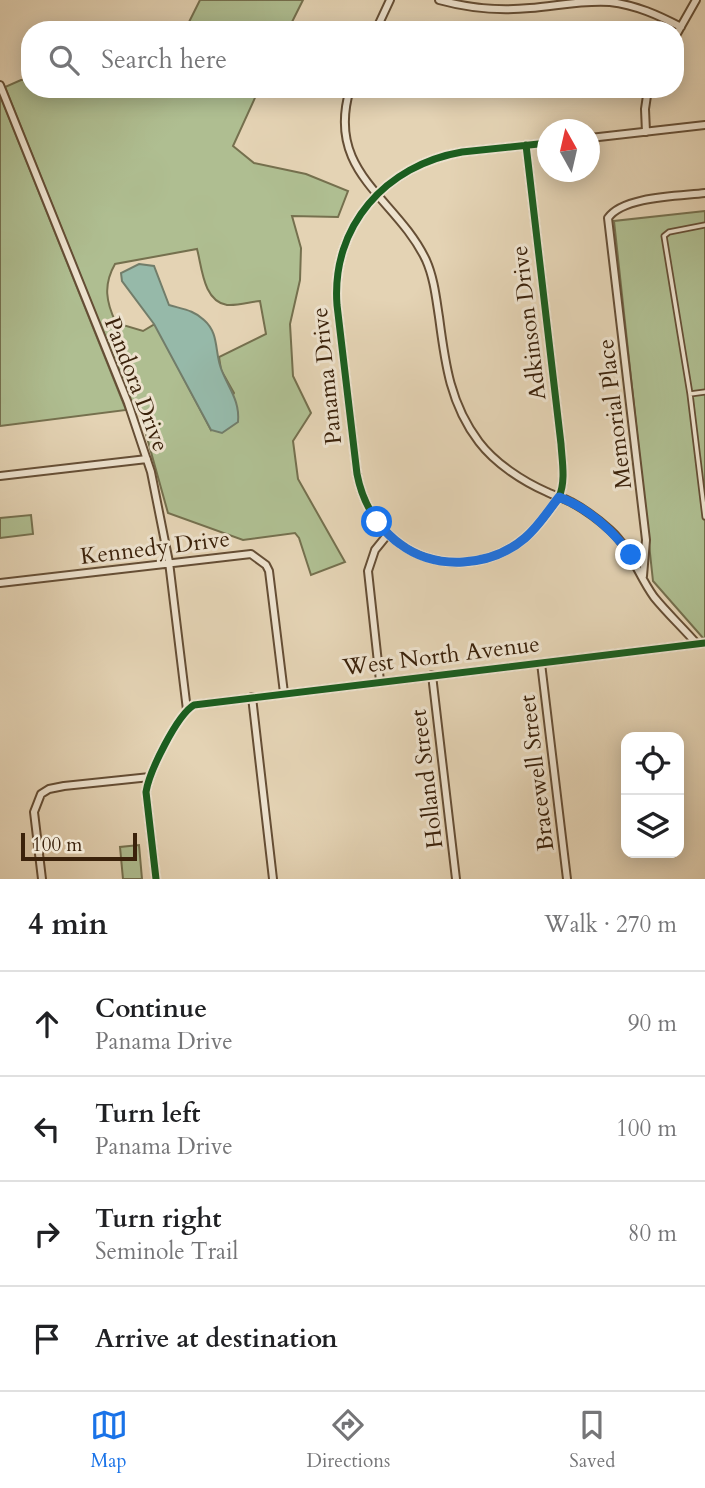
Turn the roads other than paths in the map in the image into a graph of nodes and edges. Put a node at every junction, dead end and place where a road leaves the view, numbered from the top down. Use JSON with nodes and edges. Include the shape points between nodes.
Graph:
{"nodes":[{"id":1,"x":390,"y":0,"type":"edge"},
{"id":2,"x":439,"y":0,"type":"edge"},
{"id":3,"x":696,"y":0,"type":"edge"},
{"id":4,"x":380,"y":21,"type":"edge"},
{"id":5,"x":669,"y":21,"type":"edge"},
{"id":6,"x":684,"y":22,"type":"edge"},
{"id":7,"x":0,"y":85,"type":"edge"},
{"id":8,"x":349,"y":98,"type":"edge"},
{"id":9,"x":647,"y":98,"type":"edge"},
{"id":10,"x":705,"y":125,"type":"edge"},
{"id":11,"x":646,"y":132,"type":"junction"},
{"id":12,"x":600,"y":137,"type":"edge"},
{"id":13,"x":537,"y":144,"type":"edge"},
{"id":14,"x":526,"y":145,"type":"junction"},
{"id":15,"x":705,"y":193,"type":"edge"},
{"id":16,"x":376,"y":195,"type":"junction"},
{"id":17,"x":705,"y":225,"type":"edge"},
{"id":18,"x":705,"y":392,"type":"edge"},
{"id":19,"x":690,"y":394,"type":"junction"},
{"id":20,"x":147,"y":458,"type":"junction"},
{"id":21,"x":0,"y":476,"type":"edge"},
{"id":22,"x":559,"y":497,"type":"junction"},
{"id":23,"x":705,"y":511,"type":"edge"},
{"id":24,"x":705,"y":517,"type":"edge"},
{"id":25,"x":388,"y":534,"type":"junction"},
{"id":26,"x":169,"y":562,"type":"junction"},
{"id":27,"x":643,"y":578,"type":"junction"},
{"id":28,"x":0,"y":583,"type":"edge"},
{"id":29,"x":702,"y":644,"type":"edge"},
{"id":30,"x":541,"y":663,"type":"junction"},
{"id":31,"x":432,"y":675,"type":"junction"},
{"id":32,"x":380,"y":681,"type":"junction"},
{"id":33,"x":284,"y":693,"type":"junction"},
{"id":34,"x":252,"y":696,"type":"junction"},
{"id":35,"x":187,"y":710,"type":"junction"},
{"id":36,"x":150,"y":777,"type":"junction"},
{"id":37,"x":42,"y":879,"type":"edge"},
{"id":38,"x":156,"y":879,"type":"edge"},
{"id":39,"x":273,"y":879,"type":"edge"},
{"id":40,"x":456,"y":879,"type":"edge"},
{"id":41,"x":567,"y":879,"type":"edge"}],
"edges":[{"from":1,"to":4,"type":"street"},
{"from":2,"to":5,"type":"street","via":[[508,9],[612,2]]},
{"from":3,"to":6,"type":"street"},
{"from":7,"to":20,"type":"street","name":"Pandora Drive"},
{"from":8,"to":16,"type":"street","via":[[346,140]]},
{"from":9,"to":11,"type":"street"},
{"from":10,"to":11,"type":"street"},
{"from":11,"to":12,"type":"street"},
{"from":13,"to":14,"type":"street","name":"Panama Drive"},
{"from":14,"to":16,"type":"street","name":"Panama Drive","via":[[436,158],[403,174]]},
{"from":14,"to":22,"type":"street","name":"Adkinson Drive","via":[[561,444]]},
{"from":15,"to":27,"type":"street","name":"Memorial Place","via":[[632,203],[608,218],[646,540]]},
{"from":16,"to":22,"type":"street","via":[[407,230],[428,264],[447,374],[465,421],[503,466]]},
{"from":16,"to":25,"type":"street","name":"Panama Drive","via":[[355,221],[343,246],[336,291],[359,484],[369,511]]},
{"from":17,"to":19,"type":"lane","via":[[664,236]]},
{"from":18,"to":19,"type":"lane"},
{"from":19,"to":23,"type":"lane"},
{"from":20,"to":21,"type":"street"},
{"from":20,"to":26,"type":"street","name":"Pandora Drive"},
{"from":22,"to":25,"type":"street","name":"Panama Drive","via":[[524,539],[482,560],[430,559]]},
{"from":22,"to":27,"type":"street","via":[[612,532]]},
{"from":23,"to":24,"type":"lane"},
{"from":25,"to":32,"type":"street","via":[[375,550],[368,571]]},
{"from":26,"to":28,"type":"street","name":"Kennedy Drive"},
{"from":26,"to":33,"type":"street","name":"Kennedy Drive","via":[[247,554],[265,565]]},
{"from":26,"to":35,"type":"street","name":"Pandora Drive"},
{"from":27,"to":29,"type":"street","via":[[654,597]]},
{"from":29,"to":30,"type":"street","name":"West North Avenue"},
{"from":30,"to":31,"type":"street","name":"West North Avenue"},
{"from":30,"to":41,"type":"street","name":"Bracewell Street"},
{"from":31,"to":32,"type":"street","name":"West North Avenue"},
{"from":31,"to":40,"type":"street","name":"Holland Street"},
{"from":32,"to":33,"type":"street","name":"West North Avenue"},
{"from":33,"to":34,"type":"street","name":"West North Avenue"},
{"from":34,"to":35,"type":"street","name":"West North Avenue","via":[[207,701]]},
{"from":34,"to":39,"type":"street"},
{"from":35,"to":36,"type":"street"},
{"from":36,"to":37,"type":"street","via":[[64,786],[41,794],[34,812]]},
{"from":36,"to":38,"type":"street","via":[[146,792]]}]}
